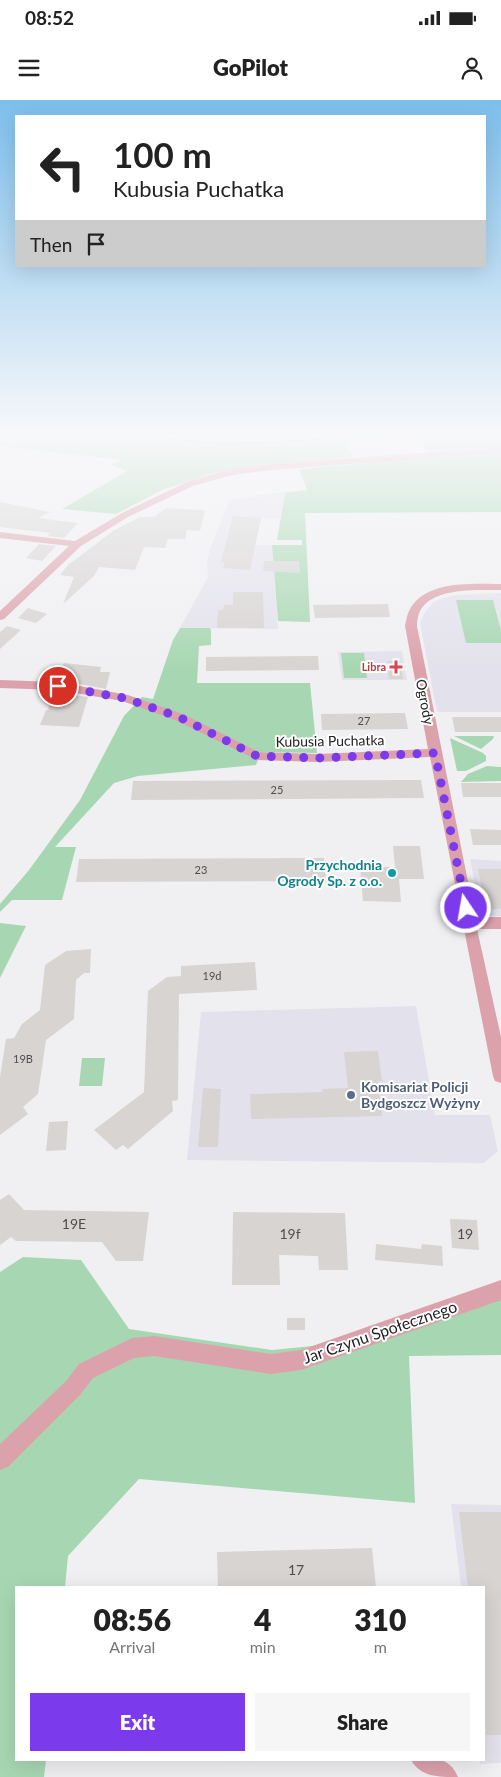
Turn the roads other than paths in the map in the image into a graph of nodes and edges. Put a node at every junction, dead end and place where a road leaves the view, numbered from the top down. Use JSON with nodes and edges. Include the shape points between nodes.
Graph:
{"nodes":[{"id":1,"x":129,"y":512,"type":"edge"},
{"id":2,"x":0,"y":535,"type":"edge"},
{"id":3,"x":77,"y":544,"type":"junction"},
{"id":4,"x":501,"y":587,"type":"edge"},
{"id":5,"x":0,"y":616,"type":"edge"},
{"id":6,"x":0,"y":684,"type":"edge"},
{"id":7,"x":435,"y":753,"type":"junction"},
{"id":8,"x":469,"y":923,"type":"junction"},
{"id":9,"x":501,"y":923,"type":"edge"},
{"id":10,"x":501,"y":1076,"type":"edge"},
{"id":11,"x":501,"y":1290,"type":"edge"},
{"id":12,"x":0,"y":1459,"type":"edge"},
{"id":13,"x":425,"y":1761,"type":"edge"},
{"id":14,"x":446,"y":1777,"type":"edge"}],
"edges":[{"from":1,"to":3,"type":"street"},
{"from":2,"to":3,"type":"street"},
{"from":3,"to":5,"type":"street"},
{"from":4,"to":7,"type":"street","name":"Ogrody","via":[[440,591],[414,608],[411,626]]},
{"from":6,"to":7,"type":"street","name":"Kubusia Puchatka","via":[[58,686],[124,698],[179,717],[262,757]]},
{"from":7,"to":8,"type":"street","name":"Ogrody"},
{"from":8,"to":9,"type":"street"},
{"from":8,"to":10,"type":"street","name":"Ogrody"},
{"from":11,"to":12,"type":"street","name":"Jar Czynu Społecznego","via":[[301,1360],[271,1364],[154,1346],[132,1348],[86,1371],[74,1388]]},
{"from":13,"to":14,"type":"street"}]}
